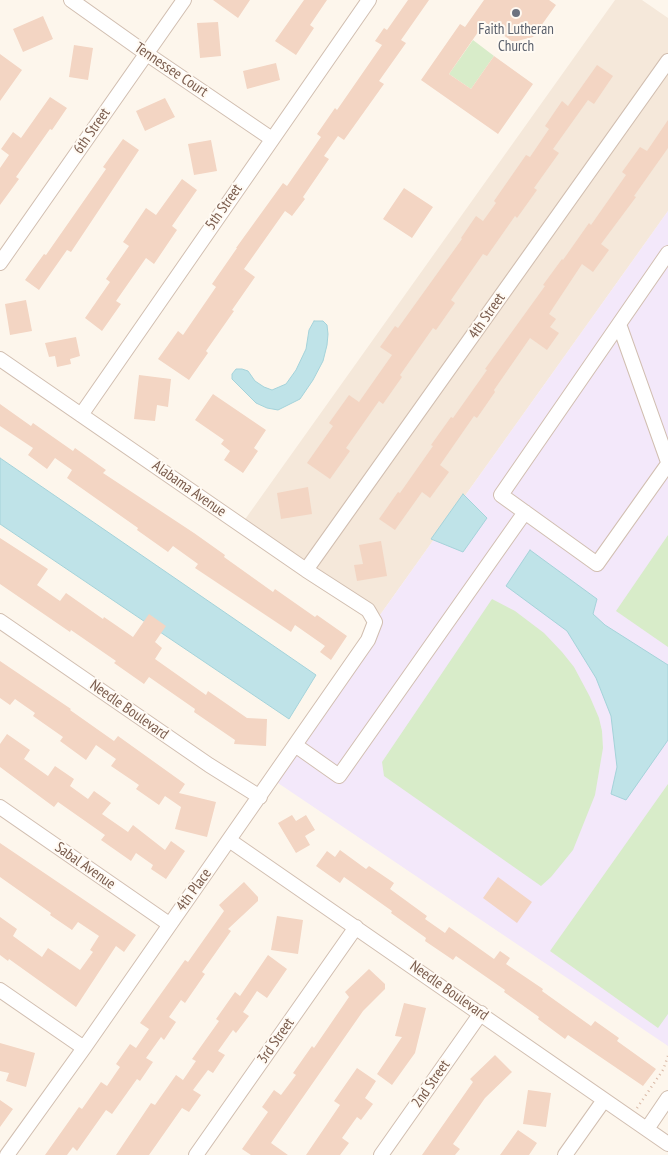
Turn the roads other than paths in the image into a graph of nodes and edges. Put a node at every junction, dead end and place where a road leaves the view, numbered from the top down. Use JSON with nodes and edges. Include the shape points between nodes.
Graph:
{"nodes":[{"id":1,"x":71,"y":0,"type":"edge"},
{"id":2,"x":184,"y":0,"type":"edge"},
{"id":3,"x":369,"y":0,"type":"edge"},
{"id":4,"x":147,"y":54,"type":"junction"},
{"id":5,"x":668,"y":61,"type":"edge"},
{"id":6,"x":272,"y":139,"type":"junction"},
{"id":7,"x":668,"y":253,"type":"edge"},
{"id":8,"x":0,"y":263,"type":"edge"},
{"id":9,"x":619,"y":324,"type":"junction"},
{"id":10,"x":0,"y":359,"type":"edge"},
{"id":11,"x":81,"y":415,"type":"junction"},
{"id":12,"x":668,"y":463,"type":"edge"},
{"id":13,"x":524,"y":512,"type":"junction"},
{"id":14,"x":306,"y":570,"type":"junction"},
{"id":15,"x":0,"y":621,"type":"edge"},
{"id":16,"x":375,"y":622,"type":"joint"},
{"id":17,"x":295,"y":745,"type":"junction"},
{"id":18,"x":260,"y":797,"type":"junction"},
{"id":19,"x":0,"y":807,"type":"edge"},
{"id":20,"x":229,"y":840,"type":"junction"},
{"id":21,"x":169,"y":924,"type":"junction"},
{"id":22,"x":356,"y":926,"type":"junction"},
{"id":23,"x":0,"y":990,"type":"edge"},
{"id":24,"x":481,"y":1013,"type":"junction"},
{"id":25,"x":84,"y":1048,"type":"junction"},
{"id":26,"x":668,"y":1098,"type":"edge"},
{"id":27,"x":604,"y":1100,"type":"junction"},
{"id":28,"x":647,"y":1129,"type":"junction"},
{"id":29,"x":668,"y":1144,"type":"edge"},
{"id":30,"x":7,"y":1155,"type":"edge"},
{"id":31,"x":196,"y":1155,"type":"edge"},
{"id":32,"x":381,"y":1155,"type":"edge"},
{"id":33,"x":565,"y":1155,"type":"edge"}],
"edges":[{"from":1,"to":4,"type":"street","name":"Tennessee Court"},
{"from":2,"to":4,"type":"street","name":"6th Street"},
{"from":3,"to":6,"type":"street","name":"5th Street"},
{"from":4,"to":6,"type":"street","name":"Tennessee Court"},
{"from":4,"to":8,"type":"street","name":"6th Street"},
{"from":5,"to":14,"type":"street","name":"4th Street"},
{"from":6,"to":11,"type":"street","name":"5th Street"},
{"from":7,"to":9,"type":"street"},
{"from":9,"to":12,"type":"street"},
{"from":9,"to":13,"type":"street","via":[[501,495]]},
{"from":10,"to":11,"type":"street","name":"Alabama Avenue"},
{"from":11,"to":14,"type":"street","name":"Alabama Avenue"},
{"from":12,"to":13,"type":"street","via":[[597,564]]},
{"from":13,"to":17,"type":"street","via":[[339,776]]},
{"from":14,"to":16,"type":"street","name":"Alabama Avenue","via":[[368,610]]},
{"from":15,"to":18,"type":"street","name":"Needle Boulevard"},
{"from":16,"to":17,"type":"street","name":"4th Place","via":[[368,640]]},
{"from":17,"to":18,"type":"street","name":"4th Place"},
{"from":18,"to":20,"type":"street","name":"4th Place"},
{"from":19,"to":21,"type":"street","name":"Sabal Avenue"},
{"from":20,"to":21,"type":"street","name":"4th Place"},
{"from":20,"to":22,"type":"street","name":"Needle Boulevard"},
{"from":21,"to":25,"type":"street","name":"4th Place"},
{"from":22,"to":24,"type":"street","name":"Needle Boulevard"},
{"from":22,"to":31,"type":"street","name":"3rd Street"},
{"from":23,"to":25,"type":"street"},
{"from":24,"to":27,"type":"street","name":"Needle Boulevard"},
{"from":24,"to":32,"type":"street","name":"2nd Street"},
{"from":25,"to":30,"type":"street","name":"4th Place"},
{"from":26,"to":28,"type":"street"},
{"from":27,"to":28,"type":"street","name":"Needle Boulevard"},
{"from":27,"to":33,"type":"street"},
{"from":28,"to":29,"type":"street","name":"Needle Boulevard"}]}
